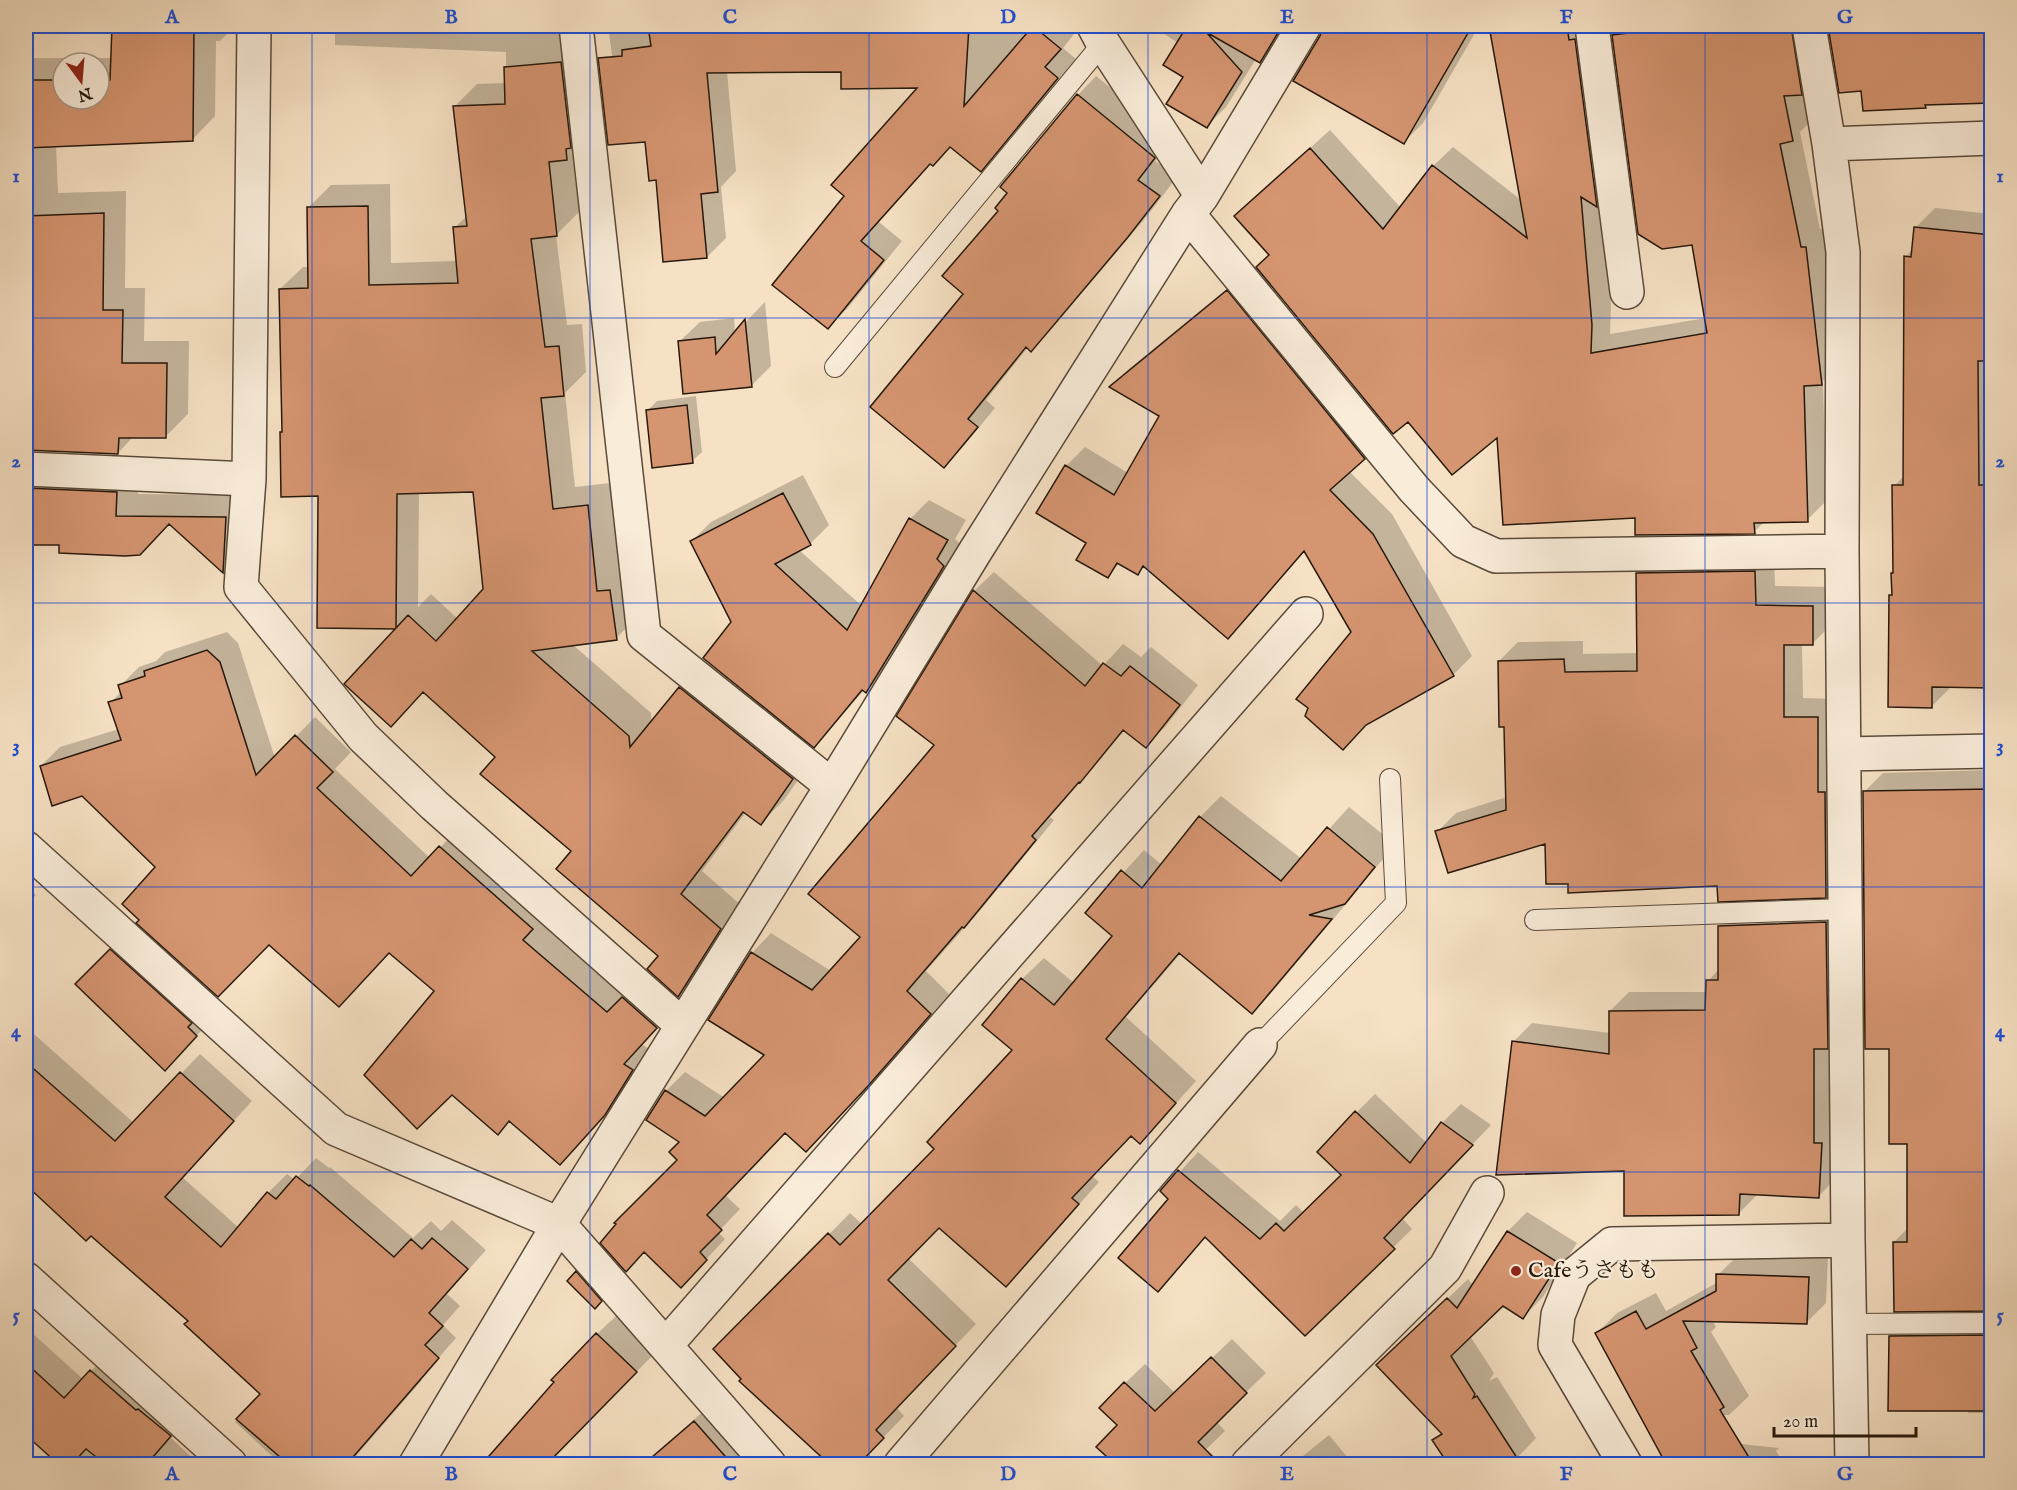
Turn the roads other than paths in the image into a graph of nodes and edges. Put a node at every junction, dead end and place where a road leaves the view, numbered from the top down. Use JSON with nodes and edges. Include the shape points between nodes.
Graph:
{"nodes":[{"id":1,"x":254,"y":26,"type":"edge"},
{"id":2,"x":576,"y":26,"type":"edge"},
{"id":3,"x":1304,"y":26,"type":"edge"},
{"id":4,"x":1592,"y":26,"type":"edge"},
{"id":5,"x":1809,"y":26,"type":"edge"},
{"id":6,"x":1098,"y":34,"type":"edge"},
{"id":7,"x":1992,"y":138,"type":"edge"},
{"id":8,"x":1829,"y":144,"type":"junction"},
{"id":9,"x":1195,"y":205,"type":"junction"},
{"id":10,"x":1626,"y":292,"type":"dead end"},
{"id":11,"x":835,"y":367,"type":"dead end"},
{"id":12,"x":26,"y":468,"type":"edge"},
{"id":13,"x":249,"y":479,"type":"junction"},
{"id":14,"x":1842,"y":551,"type":"junction"},
{"id":15,"x":1306,"y":614,"type":"dead end"},
{"id":16,"x":1992,"y":751,"type":"edge"},
{"id":17,"x":1844,"y":754,"type":"junction"},
{"id":18,"x":1390,"y":779,"type":"dead end"},
{"id":19,"x":832,"y":786,"type":"junction"},
{"id":20,"x":26,"y":848,"type":"edge"},
{"id":21,"x":1845,"y":909,"type":"junction"},
{"id":22,"x":1535,"y":920,"type":"dead end"},
{"id":23,"x":682,"y":1025,"type":"junction"},
{"id":24,"x":1260,"y":1045,"type":"joint"},
{"id":25,"x":1487,"y":1193,"type":"dead end"},
{"id":26,"x":559,"y":1224,"type":"junction"},
{"id":27,"x":1848,"y":1240,"type":"junction"},
{"id":28,"x":26,"y":1279,"type":"edge"},
{"id":29,"x":1992,"y":1323,"type":"edge"},
{"id":30,"x":1850,"y":1324,"type":"junction"},
{"id":31,"x":666,"y":1345,"type":"junction"},
{"id":32,"x":230,"y":1464,"type":"edge"},
{"id":33,"x":416,"y":1464,"type":"edge"},
{"id":34,"x":769,"y":1464,"type":"edge"},
{"id":35,"x":901,"y":1464,"type":"edge"},
{"id":36,"x":1248,"y":1464,"type":"edge"},
{"id":37,"x":1626,"y":1464,"type":"edge"},
{"id":38,"x":1852,"y":1464,"type":"edge"}],
"edges":[{"from":1,"to":13,"type":"street"},
{"from":2,"to":19,"type":"street","via":[[644,635]]},
{"from":3,"to":9,"type":"street"},
{"from":4,"to":10,"type":"street"},
{"from":5,"to":8,"type":"street"},
{"from":6,"to":9,"type":"street"},
{"from":6,"to":11,"type":"lane"},
{"from":7,"to":8,"type":"street"},
{"from":8,"to":14,"type":"street","via":[[1844,252]]},
{"from":9,"to":14,"type":"street","via":[[1414,489],[1463,541],[1496,556]]},
{"from":9,"to":19,"type":"street"},
{"from":12,"to":13,"type":"street"},
{"from":13,"to":23,"type":"street","via":[[241,586],[363,737]]},
{"from":14,"to":17,"type":"street"},
{"from":15,"to":31,"type":"street"},
{"from":16,"to":17,"type":"street"},
{"from":17,"to":21,"type":"street"},
{"from":18,"to":24,"type":"lane","via":[[1396,903]]},
{"from":19,"to":23,"type":"street"},
{"from":20,"to":26,"type":"street","via":[[336,1129]]},
{"from":21,"to":22,"type":"lane"},
{"from":21,"to":27,"type":"street"},
{"from":23,"to":26,"type":"street"},
{"from":24,"to":35,"type":"street"},
{"from":25,"to":36,"type":"street","via":[[1445,1268]]},
{"from":26,"to":31,"type":"street"},
{"from":26,"to":33,"type":"street"},
{"from":27,"to":30,"type":"street"},
{"from":27,"to":37,"type":"street","via":[[1612,1244],[1575,1275],[1558,1315],[1555,1345]]},
{"from":28,"to":32,"type":"street"},
{"from":29,"to":30,"type":"lane"},
{"from":30,"to":38,"type":"street"},
{"from":31,"to":34,"type":"street"}]}
